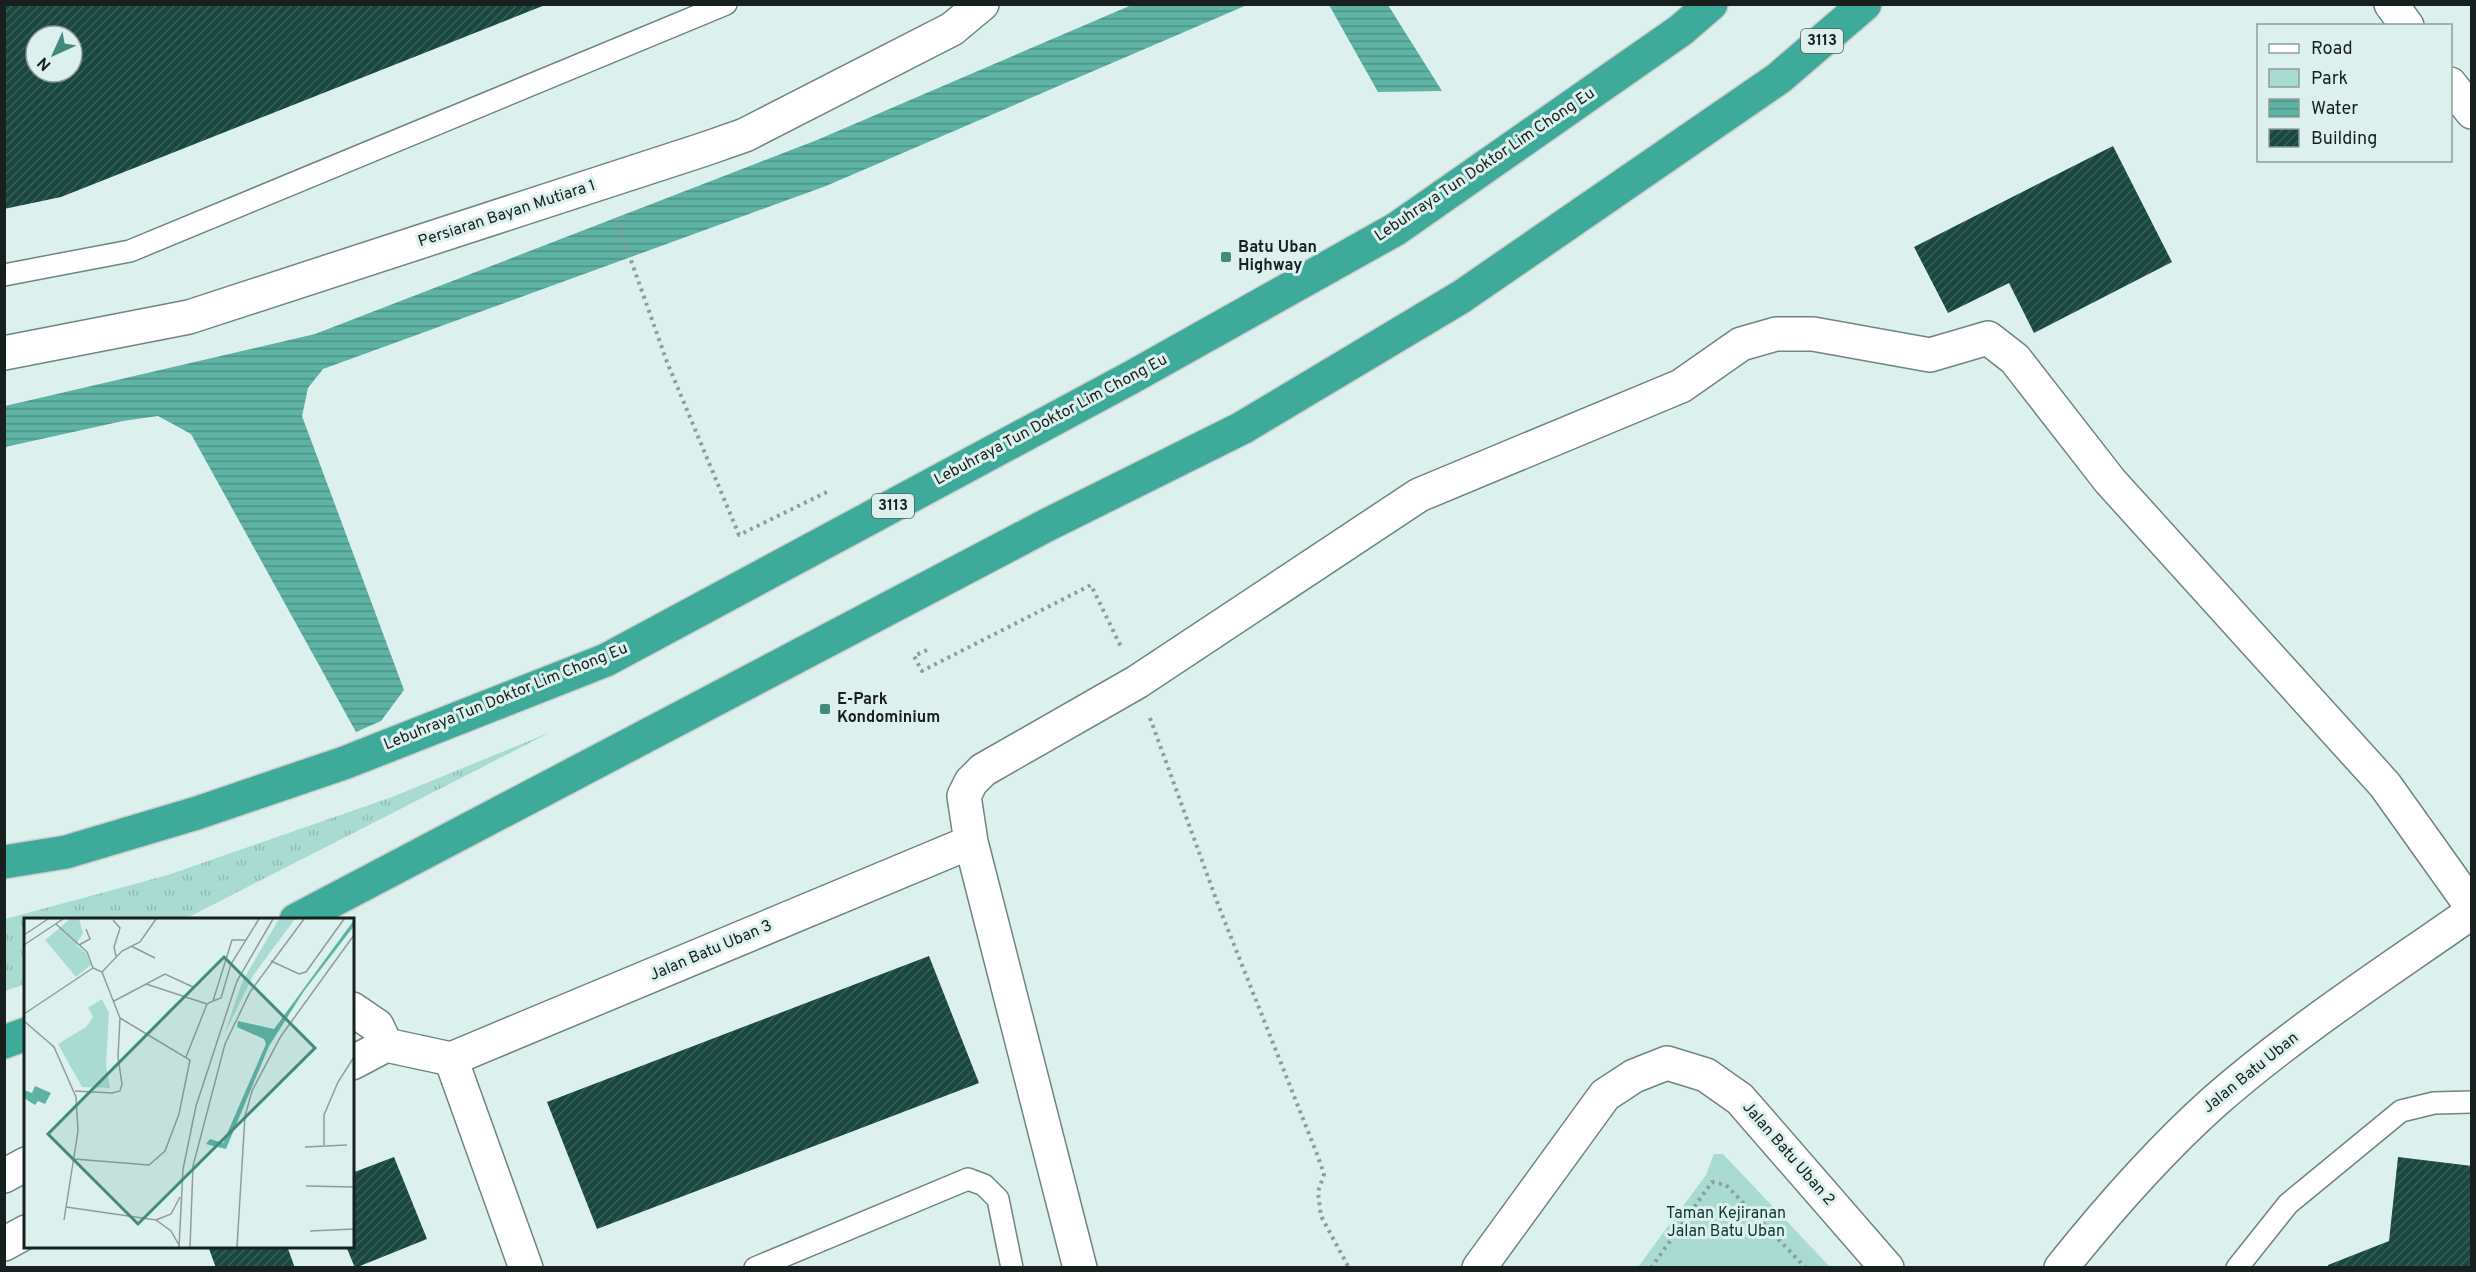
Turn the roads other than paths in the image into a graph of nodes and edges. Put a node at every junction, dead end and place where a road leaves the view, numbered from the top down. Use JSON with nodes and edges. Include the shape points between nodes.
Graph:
{"nodes":[{"id":1,"x":726,"y":4,"type":"edge"},
{"id":2,"x":982,"y":4,"type":"edge"},
{"id":3,"x":1711,"y":4,"type":"edge"},
{"id":4,"x":1865,"y":4,"type":"edge"},
{"id":5,"x":2391,"y":4,"type":"edge"},
{"id":6,"x":2406,"y":24,"type":"edge"},
{"id":7,"x":2452,"y":85,"type":"edge"},
{"id":8,"x":2472,"y":112,"type":"edge"},
{"id":9,"x":4,"y":275,"type":"edge"},
{"id":10,"x":4,"y":353,"type":"edge"},
{"id":11,"x":971,"y":842,"type":"junction"},
{"id":12,"x":4,"y":862,"type":"edge"},
{"id":13,"x":2472,"y":909,"type":"edge"},
{"id":14,"x":300,"y":918,"type":"edge"},
{"id":15,"x":354,"y":1010,"type":"edge"},
{"id":16,"x":24,"y":1035,"type":"edge"},
{"id":17,"x":4,"y":1041,"type":"edge"},
{"id":18,"x":386,"y":1046,"type":"junction"},
{"id":19,"x":451,"y":1059,"type":"junction"},
{"id":20,"x":354,"y":1062,"type":"edge"},
{"id":21,"x":2472,"y":1102,"type":"edge"},
{"id":22,"x":24,"y":1165,"type":"edge"},
{"id":23,"x":4,"y":1176,"type":"edge"},
{"id":24,"x":24,"y":1233,"type":"edge"},
{"id":25,"x":4,"y":1244,"type":"edge"},
{"id":26,"x":526,"y":1268,"type":"edge"},
{"id":27,"x":754,"y":1268,"type":"edge"},
{"id":28,"x":1012,"y":1268,"type":"edge"},
{"id":29,"x":1080,"y":1268,"type":"edge"},
{"id":30,"x":1479,"y":1268,"type":"edge"},
{"id":31,"x":1887,"y":1268,"type":"edge"},
{"id":32,"x":2061,"y":1268,"type":"edge"},
{"id":33,"x":2237,"y":1268,"type":"edge"}],
"edges":[{"from":1,"to":9,"type":"lane","via":[[130,251]]},
{"from":2,"to":10,"type":"street","name":"Persiaran Bayan Mutiara 1","via":[[952,29],[745,135],[189,317]]},
{"from":3,"to":12,"type":"highway","name":"Lebuhraya Tun Doktor Lim Chong Eu","number":"3113","via":[[1681,30],[1396,229],[1132,377],[606,660],[277,786],[66,852]]},
{"from":4,"to":14,"type":"highway","number":"3113","via":[[1779,78],[1461,297],[1242,428],[1047,525]]},
{"from":5,"to":6,"type":"street"},
{"from":7,"to":8,"type":"street"},
{"from":11,"to":13,"type":"street","via":[[964,796],[982,770],[1137,682],[1419,495],[1681,386],[1741,344],[1776,334],[1813,334],[1930,355],[1988,338],[2015,359],[2110,481],[2385,785]]},
{"from":11,"to":19,"type":"street","name":"Jalan Batu Uban 3"},
{"from":11,"to":29,"type":"street"},
{"from":13,"to":32,"type":"street","name":"Jalan Batu Uban","via":[[2303,1030],[2216,1100],[2144,1170]]},
{"from":15,"to":18,"type":"street","via":[[377,1026]]},
{"from":16,"to":17,"type":"highway"},
{"from":18,"to":19,"type":"street"},
{"from":18,"to":20,"type":"street"},
{"from":19,"to":26,"type":"street"},
{"from":21,"to":33,"type":"lane","via":[[2434,1103],[2401,1111],[2288,1204]]},
{"from":22,"to":23,"type":"street"},
{"from":24,"to":25,"type":"street"},
{"from":27,"to":28,"type":"lane","via":[[968,1179],[984,1185],[998,1199]]},
{"from":30,"to":31,"type":"street","name":"Jalan Batu Uban 2","via":[[1605,1095],[1634,1076],[1667,1063],[1706,1075],[1740,1099]]}]}
